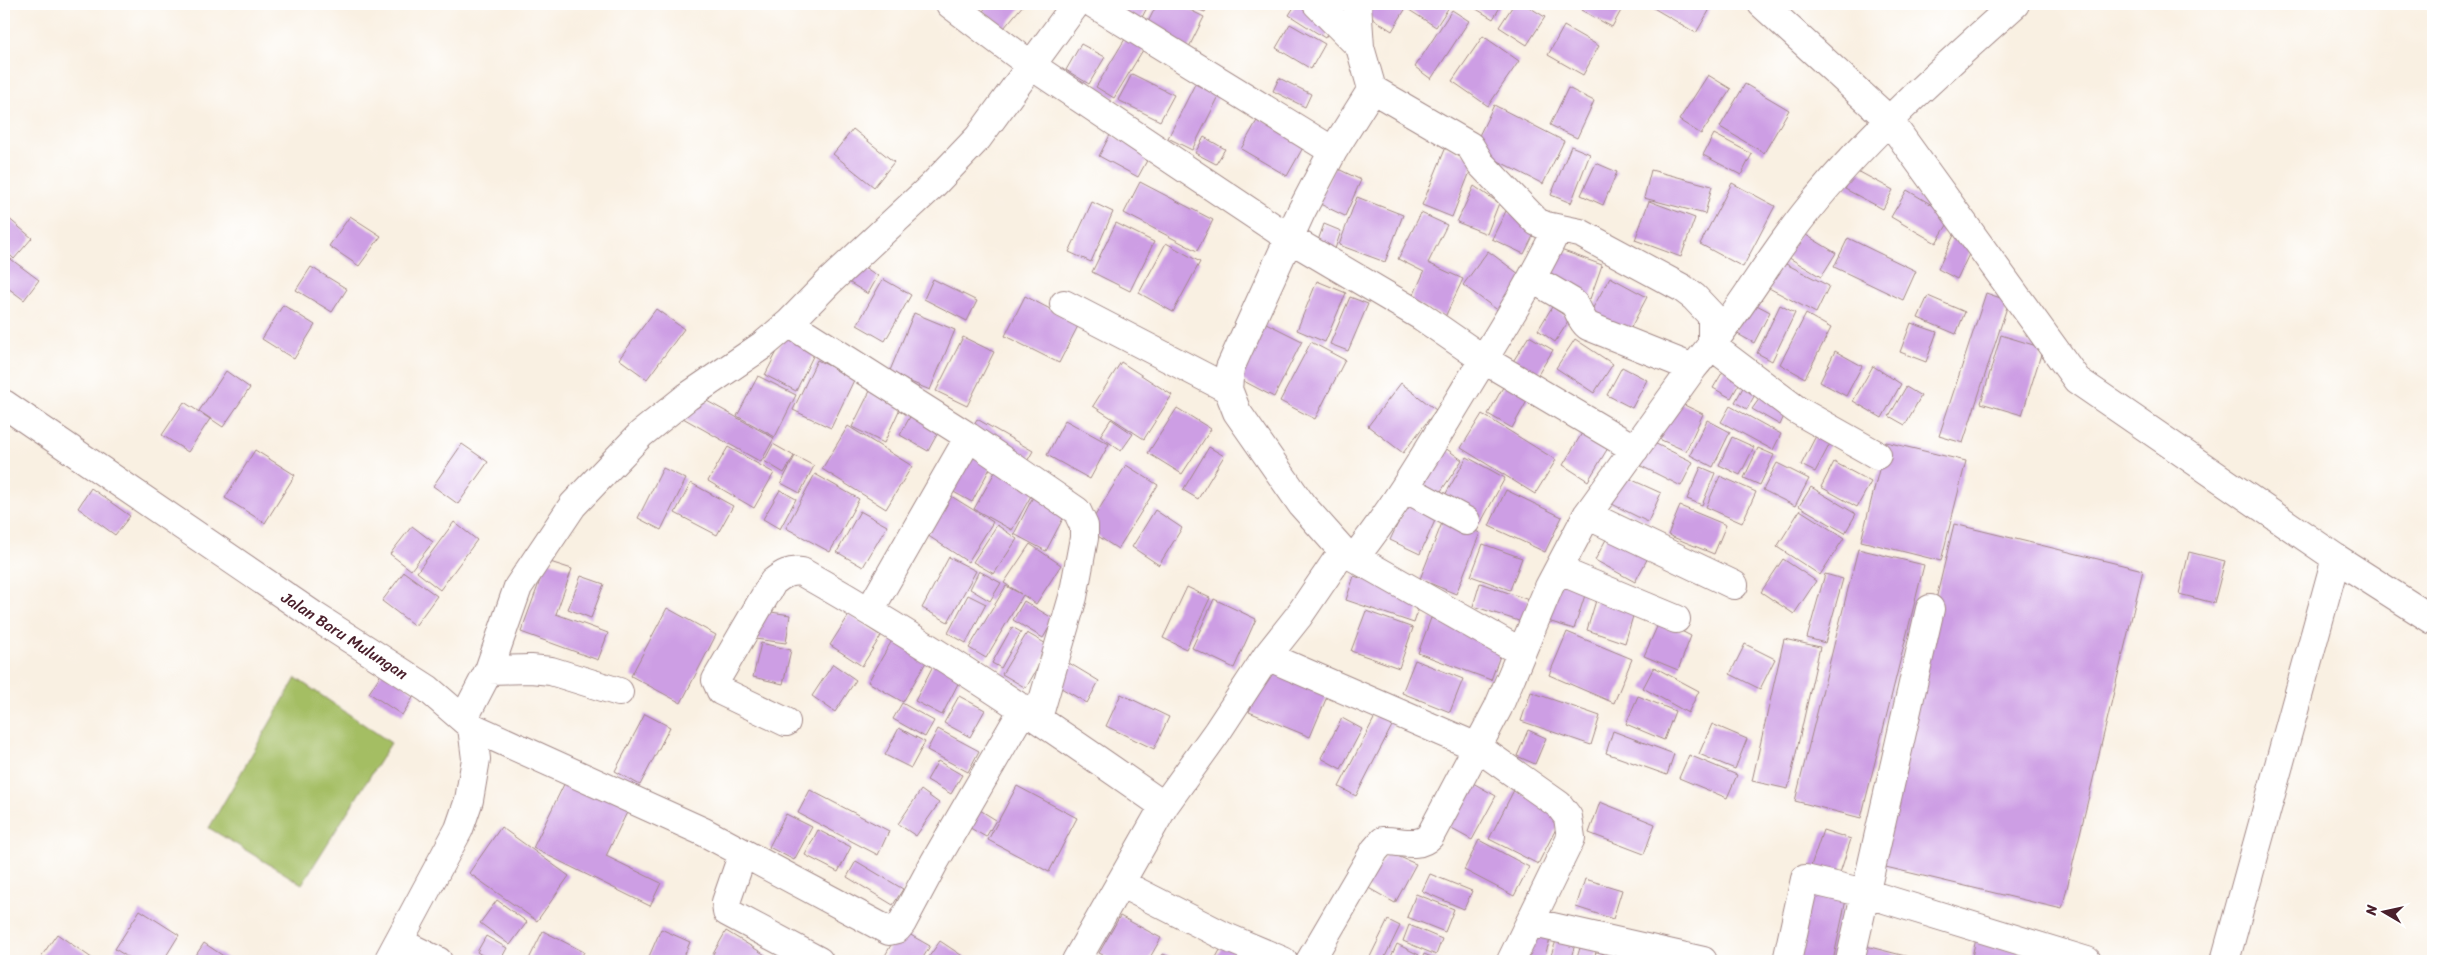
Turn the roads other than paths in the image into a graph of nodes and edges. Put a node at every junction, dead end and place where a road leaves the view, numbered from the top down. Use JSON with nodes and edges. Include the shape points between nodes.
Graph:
{"nodes":[{"id":1,"x":950,"y":4,"type":"edge"},
{"id":2,"x":1076,"y":4,"type":"edge"},
{"id":3,"x":1094,"y":4,"type":"edge"},
{"id":4,"x":1318,"y":4,"type":"edge"},
{"id":5,"x":1357,"y":4,"type":"edge"},
{"id":6,"x":1762,"y":4,"type":"edge"},
{"id":7,"x":2015,"y":4,"type":"edge"},
{"id":8,"x":1360,"y":46,"type":"junction"},
{"id":9,"x":1032,"y":66,"type":"junction"},
{"id":10,"x":1372,"y":89,"type":"junction"},
{"id":11,"x":1888,"y":120,"type":"junction"},
{"id":12,"x":1333,"y":151,"type":"junction"},
{"id":13,"x":1557,"y":229,"type":"junction"},
{"id":14,"x":1289,"y":238,"type":"junction"},
{"id":15,"x":1533,"y":278,"type":"junction"},
{"id":16,"x":1064,"y":304,"type":"dead end"},
{"id":17,"x":790,"y":323,"type":"junction"},
{"id":18,"x":1712,"y":346,"type":"junction"},
{"id":19,"x":1483,"y":360,"type":"junction"},
{"id":20,"x":1693,"y":368,"type":"junction"},
{"id":21,"x":1228,"y":389,"type":"junction"},
{"id":22,"x":4,"y":404,"type":"edge"},
{"id":23,"x":969,"y":437,"type":"junction"},
{"id":24,"x":1635,"y":449,"type":"junction"},
{"id":25,"x":1877,"y":455,"type":"dead end"},
{"id":26,"x":1405,"y":488,"type":"junction"},
{"id":27,"x":1587,"y":515,"type":"junction"},
{"id":28,"x":1466,"y":521,"type":"dead end"},
{"id":29,"x":1349,"y":554,"type":"junction"},
{"id":30,"x":2336,"y":558,"type":"junction"},
{"id":31,"x":1558,"y":570,"type":"junction"},
{"id":32,"x":1734,"y":585,"type":"dead end"},
{"id":33,"x":1930,"y":609,"type":"dead end"},
{"id":34,"x":870,"y":610,"type":"junction"},
{"id":35,"x":1676,"y":620,"type":"dead end"},
{"id":36,"x":2433,"y":620,"type":"edge"},
{"id":37,"x":1522,"y":652,"type":"junction"},
{"id":38,"x":1267,"y":656,"type":"junction"},
{"id":39,"x":490,"y":670,"type":"junction"},
{"id":40,"x":619,"y":692,"type":"dead end"},
{"id":41,"x":1031,"y":713,"type":"junction"},
{"id":42,"x":786,"y":722,"type":"dead end"},
{"id":43,"x":468,"y":723,"type":"junction"},
{"id":44,"x":1477,"y":747,"type":"junction"},
{"id":45,"x":1164,"y":806,"type":"junction"},
{"id":46,"x":744,"y":853,"type":"junction"},
{"id":47,"x":1120,"y":883,"type":"junction"},
{"id":48,"x":1865,"y":893,"type":"junction"},
{"id":49,"x":1530,"y":922,"type":"junction"},
{"id":50,"x":394,"y":952,"type":"edge"},
{"id":51,"x":438,"y":961,"type":"edge"},
{"id":52,"x":819,"y":961,"type":"edge"},
{"id":53,"x":1076,"y":961,"type":"edge"},
{"id":54,"x":1284,"y":961,"type":"edge"},
{"id":55,"x":1310,"y":961,"type":"edge"},
{"id":56,"x":1511,"y":961,"type":"edge"},
{"id":57,"x":1703,"y":961,"type":"edge"},
{"id":58,"x":1787,"y":961,"type":"edge"},
{"id":59,"x":1850,"y":961,"type":"edge"},
{"id":60,"x":2087,"y":961,"type":"edge"},
{"id":61,"x":2225,"y":961,"type":"edge"}],
"edges":[{"from":1,"to":9,"type":"street"},
{"from":2,"to":9,"type":"street"},
{"from":3,"to":12,"type":"street"},
{"from":4,"to":8,"type":"street"},
{"from":5,"to":8,"type":"street"},
{"from":6,"to":11,"type":"street"},
{"from":7,"to":11,"type":"street"},
{"from":8,"to":10,"type":"street"},
{"from":9,"to":14,"type":"street"},
{"from":9,"to":17,"type":"street","via":[[978,138]]},
{"from":10,"to":12,"type":"street"},
{"from":10,"to":13,"type":"street","via":[[1470,146],[1482,164],[1537,222]]},
{"from":11,"to":18,"type":"street","via":[[1806,212]]},
{"from":11,"to":30,"type":"street","via":[[2077,380]]},
{"from":12,"to":14,"type":"street"},
{"from":13,"to":15,"type":"street"},
{"from":13,"to":18,"type":"street","via":[[1580,233],[1694,297],[1712,316]]},
{"from":14,"to":19,"type":"street","via":[[1421,316]]},
{"from":14,"to":21,"type":"street","via":[[1230,368]]},
{"from":15,"to":19,"type":"street"},
{"from":15,"to":20,"type":"street","via":[[1577,306],[1582,321],[1588,326]]},
{"from":16,"to":21,"type":"street"},
{"from":17,"to":23,"type":"street"},
{"from":17,"to":39,"type":"street","via":[[641,434],[573,504],[518,587]]},
{"from":18,"to":20,"type":"street"},
{"from":18,"to":25,"type":"street","via":[[1798,410]]},
{"from":19,"to":24,"type":"street"},
{"from":19,"to":26,"type":"street"},
{"from":20,"to":24,"type":"street"},
{"from":21,"to":29,"type":"street","via":[[1238,412],[1302,505]]},
{"from":22,"to":43,"type":"street","name":"Jalan Baru Mulungan","via":[[428,689]]},
{"from":23,"to":34,"type":"street"},
{"from":23,"to":41,"type":"street","via":[[1077,511],[1084,526],[1073,597]]},
{"from":24,"to":27,"type":"street"},
{"from":26,"to":28,"type":"street"},
{"from":26,"to":29,"type":"street"},
{"from":27,"to":31,"type":"street"},
{"from":27,"to":32,"type":"street"},
{"from":29,"to":37,"type":"street"},
{"from":29,"to":38,"type":"street"},
{"from":30,"to":36,"type":"street"},
{"from":30,"to":61,"type":"street"},
{"from":31,"to":35,"type":"street"},
{"from":31,"to":37,"type":"street"},
{"from":33,"to":48,"type":"street"},
{"from":34,"to":41,"type":"street"},
{"from":34,"to":42,"type":"street","via":[[802,572],[793,570],[773,582],[716,680],[721,691]]},
{"from":37,"to":44,"type":"street"},
{"from":38,"to":44,"type":"street"},
{"from":38,"to":45,"type":"street","via":[[1218,732]]},
{"from":39,"to":40,"type":"street","via":[[551,671]]},
{"from":39,"to":43,"type":"street"},
{"from":41,"to":45,"type":"street"},
{"from":41,"to":46,"type":"street","name":"Jalan Baru Mulungan","via":[[934,863],[902,923],[893,931]]},
{"from":43,"to":46,"type":"street","name":"Jalan Baru Mulungan"},
{"from":43,"to":50,"type":"street","via":[[476,759],[469,800],[459,829]]},
{"from":44,"to":49,"type":"street","via":[[1559,805],[1568,817],[1571,838]]},
{"from":44,"to":55,"type":"street","via":[[1430,836],[1415,844],[1383,841]]},
{"from":45,"to":47,"type":"street"},
{"from":46,"to":52,"type":"street","via":[[726,902],[727,912]]},
{"from":47,"to":53,"type":"street"},
{"from":47,"to":54,"type":"street","via":[[1226,937]]},
{"from":48,"to":58,"type":"street","via":[[1805,879]]},
{"from":48,"to":59,"type":"street"},
{"from":48,"to":60,"type":"street"},
{"from":49,"to":56,"type":"street"},
{"from":49,"to":57,"type":"street"},
{"from":50,"to":51,"type":"street"}]}
